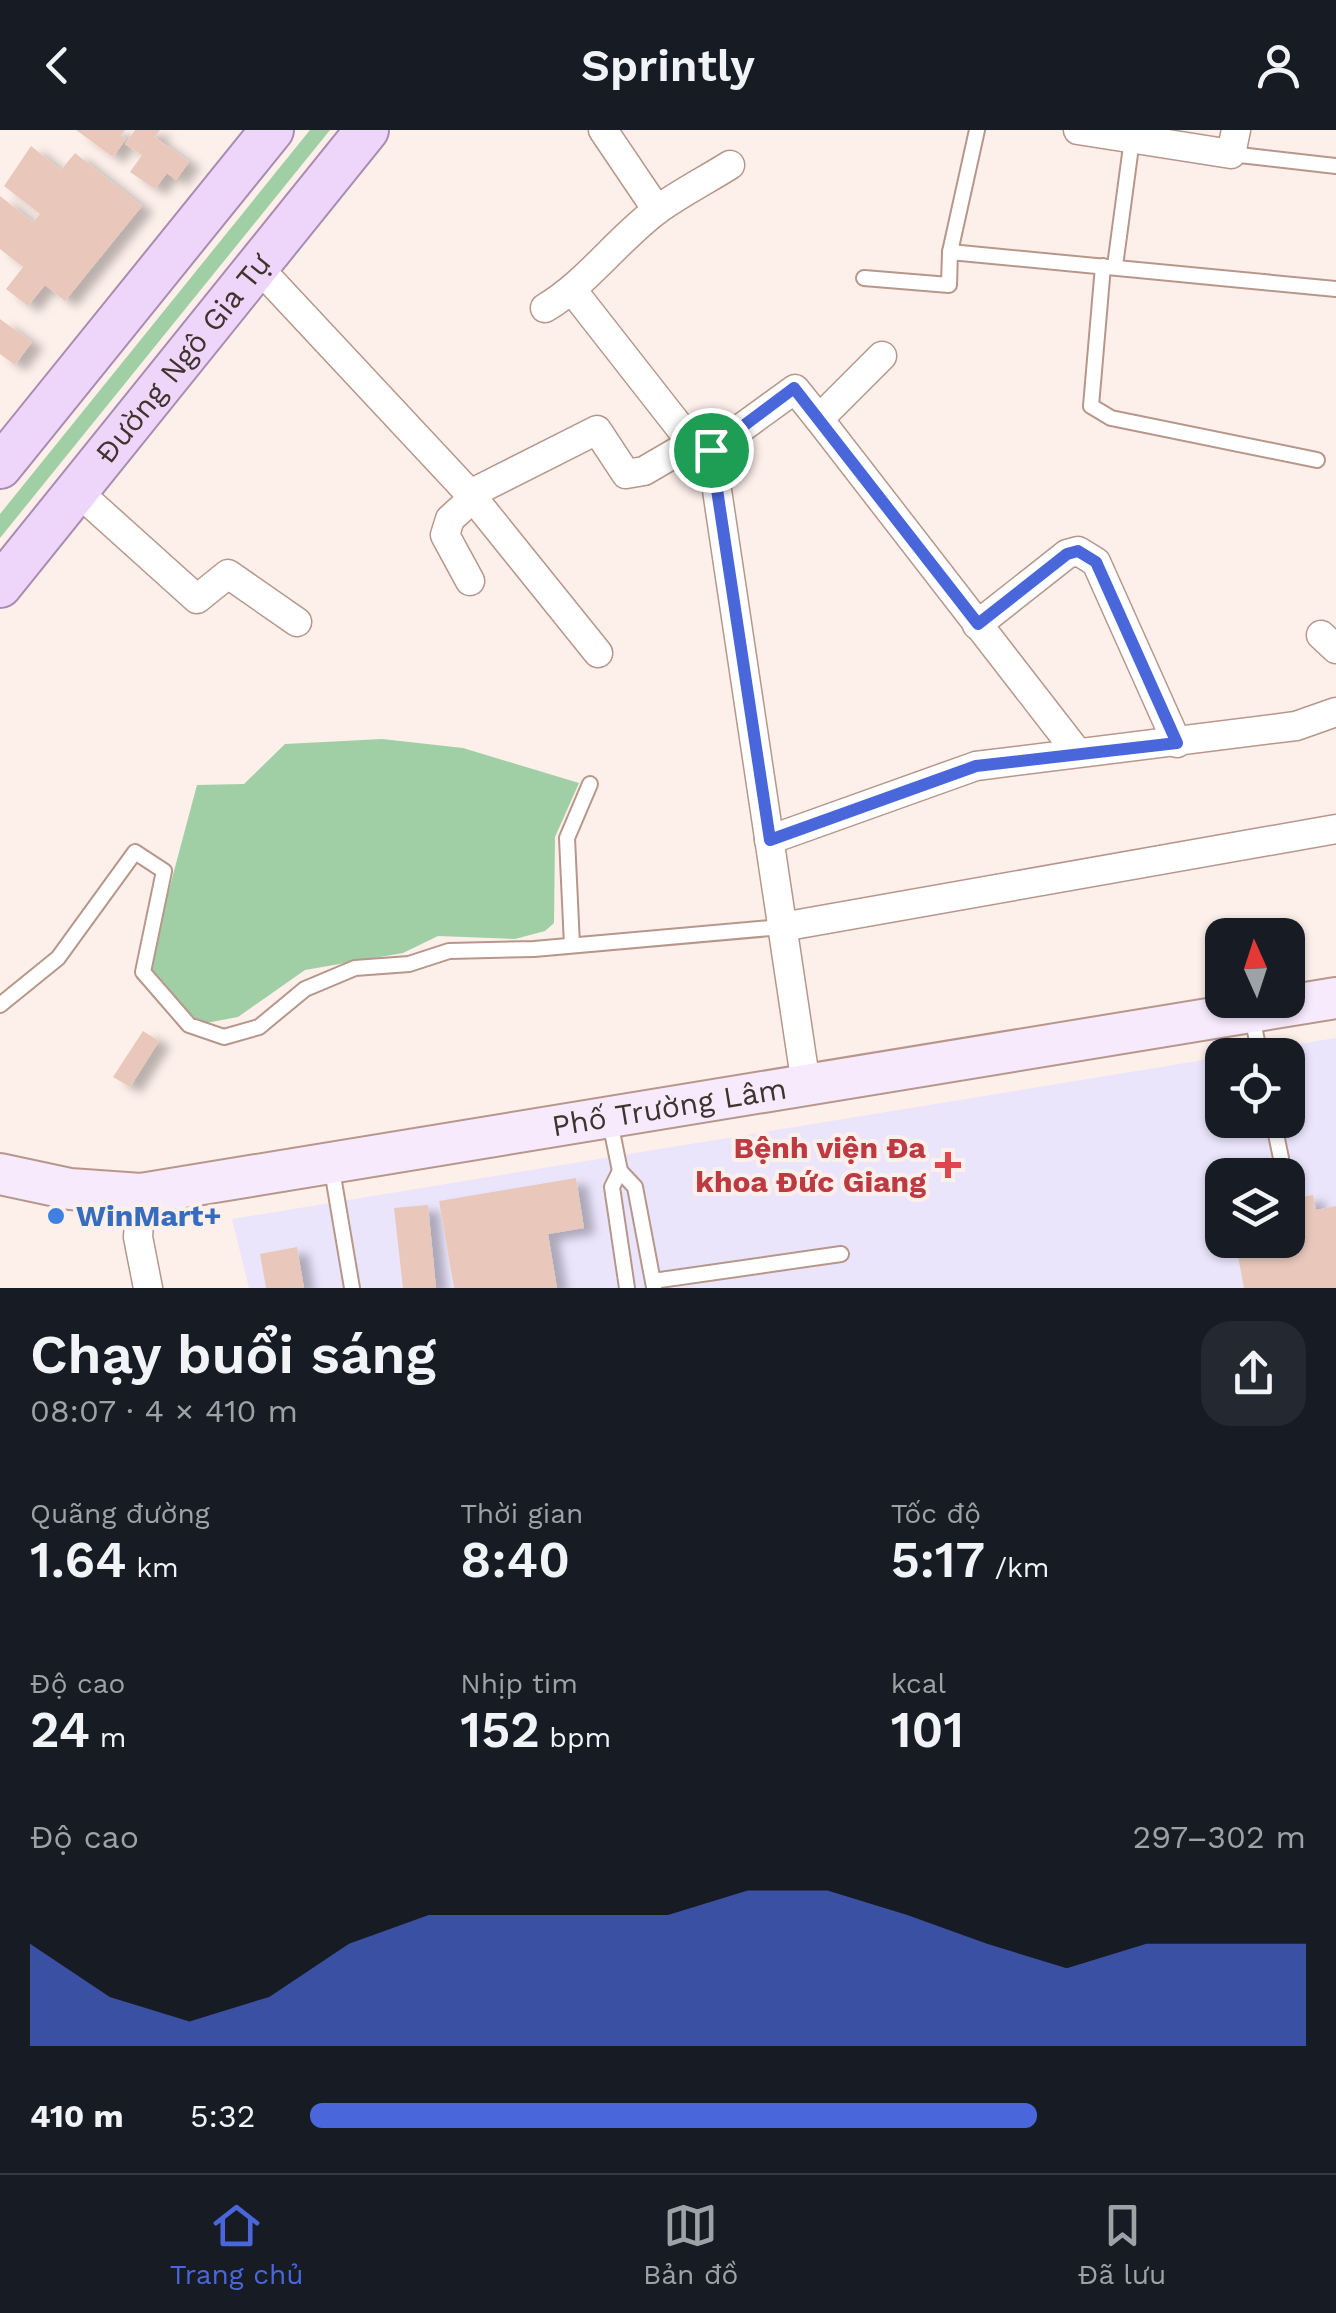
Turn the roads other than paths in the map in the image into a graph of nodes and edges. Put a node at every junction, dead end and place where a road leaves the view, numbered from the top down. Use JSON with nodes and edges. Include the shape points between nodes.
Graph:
{"nodes":[{"id":1,"x":272,"y":130,"type":"edge"},
{"id":2,"x":367,"y":130,"type":"edge"},
{"id":3,"x":603,"y":130,"type":"edge"},
{"id":4,"x":977,"y":130,"type":"edge"},
{"id":5,"x":1078,"y":130,"type":"edge"},
{"id":6,"x":1132,"y":138,"type":"junction"},
{"id":7,"x":1234,"y":142,"type":"edge"},
{"id":8,"x":730,"y":165,"type":"dead end"},
{"id":9,"x":1336,"y":166,"type":"edge"},
{"id":10,"x":657,"y":210,"type":"junction"},
{"id":11,"x":950,"y":252,"type":"junction"},
{"id":12,"x":258,"y":266,"type":"junction"},
{"id":13,"x":1109,"y":266,"type":"junction"},
{"id":14,"x":864,"y":278,"type":"dead end"},
{"id":15,"x":1336,"y":289,"type":"edge"},
{"id":16,"x":573,"y":292,"type":"junction"},
{"id":17,"x":546,"y":308,"type":"dead end"},
{"id":18,"x":882,"y":356,"type":"dead end"},
{"id":19,"x":819,"y":419,"type":"junction"},
{"id":20,"x":702,"y":447,"type":"junction"},
{"id":21,"x":1317,"y":460,"type":"dead end"},
{"id":22,"x":0,"y":467,"type":"edge"},
{"id":23,"x":77,"y":490,"type":"junction"},
{"id":24,"x":472,"y":496,"type":"junction"},
{"id":25,"x":470,"y":581,"type":"dead end"},
{"id":26,"x":0,"y":586,"type":"edge"},
{"id":27,"x":298,"y":622,"type":"dead end"},
{"id":28,"x":978,"y":624,"type":"junction"},
{"id":29,"x":598,"y":652,"type":"dead end"},
{"id":30,"x":1336,"y":712,"type":"edge"},
{"id":31,"x":1177,"y":743,"type":"junction"},
{"id":32,"x":1077,"y":752,"type":"junction"},
{"id":33,"x":590,"y":784,"type":"dead end"},
{"id":34,"x":1336,"y":829,"type":"edge"},
{"id":35,"x":770,"y":840,"type":"junction"},
{"id":36,"x":782,"y":927,"type":"junction"},
{"id":37,"x":572,"y":946,"type":"junction"},
{"id":38,"x":1336,"y":998,"type":"edge"},
{"id":39,"x":1305,"y":1003,"type":"edge"},
{"id":40,"x":0,"y":1006,"type":"edge"},
{"id":41,"x":1214,"y":1018,"type":"edge"},
{"id":42,"x":806,"y":1085,"type":"junction"},
{"id":43,"x":609,"y":1118,"type":"junction"},
{"id":44,"x":1277,"y":1138,"type":"edge"},
{"id":45,"x":1281,"y":1158,"type":"dead end"},
{"id":46,"x":331,"y":1163,"type":"junction"},
{"id":47,"x":620,"y":1170,"type":"junction"},
{"id":48,"x":0,"y":1174,"type":"edge"},
{"id":49,"x":140,"y":1194,"type":"junction"},
{"id":50,"x":841,"y":1254,"type":"dead end"},
{"id":51,"x":654,"y":1285,"type":"edge"},
{"id":52,"x":148,"y":1288,"type":"edge"},
{"id":53,"x":352,"y":1288,"type":"edge"},
{"id":54,"x":627,"y":1288,"type":"edge"}],
"edges":[{"from":1,"to":22,"type":"main road"},
{"from":2,"to":12,"type":"main road","name":"Đường Ngô Gia Tự"},
{"from":3,"to":10,"type":"street"},
{"from":4,"to":11,"type":"lane"},
{"from":5,"to":6,"type":"street"},
{"from":6,"to":7,"type":"street"},
{"from":6,"to":13,"type":"lane"},
{"from":7,"to":9,"type":"lane"},
{"from":8,"to":10,"type":"street"},
{"from":10,"to":16,"type":"street","via":[[586,272]]},
{"from":11,"to":13,"type":"lane"},
{"from":11,"to":14,"type":"lane","via":[[949,284]]},
{"from":12,"to":23,"type":"main road","name":"Đường Ngô Gia Tự"},
{"from":12,"to":24,"type":"street"},
{"from":13,"to":15,"type":"lane"},
{"from":13,"to":21,"type":"lane","via":[[1091,406],[1112,418]]},
{"from":16,"to":17,"type":"street"},
{"from":16,"to":20,"type":"street"},
{"from":18,"to":19,"type":"street"},
{"from":19,"to":20,"type":"street","via":[[794,388]]},
{"from":19,"to":28,"type":"street"},
{"from":20,"to":24,"type":"street","via":[[626,474],[597,430]]},
{"from":20,"to":35,"type":"street"},
{"from":23,"to":26,"type":"main road","name":"Đường Ngô Gia Tự"},
{"from":23,"to":27,"type":"street","via":[[197,599],[228,574]]},
{"from":24,"to":25,"type":"street","via":[[445,528],[450,552]]},
{"from":24,"to":29,"type":"street"},
{"from":28,"to":31,"type":"street","via":[[1067,554],[1087,555],[1096,562]]},
{"from":28,"to":32,"type":"street"},
{"from":30,"to":31,"type":"street","via":[[1296,726]]},
{"from":31,"to":32,"type":"street"},
{"from":32,"to":35,"type":"street","via":[[976,766]]},
{"from":33,"to":37,"type":"lane","via":[[567,838]]},
{"from":34,"to":36,"type":"street"},
{"from":35,"to":36,"type":"street"},
{"from":36,"to":37,"type":"lane"},
{"from":36,"to":42,"type":"street"},
{"from":37,"to":40,"type":"lane","via":[[449,951],[409,964],[355,968],[306,989],[242,1035],[204,1034],[178,1015],[143,972],[164,871],[136,852],[58,958]]},
{"from":38,"to":39,"type":"main road","name":"Phố Trường Lâm"},
{"from":41,"to":42,"type":"main road","name":"Phố Trường Lâm"},
{"from":42,"to":43,"type":"main road","name":"Phố Trường Lâm"},
{"from":43,"to":46,"type":"main road","name":"Phố Trường Lâm"},
{"from":43,"to":47,"type":"lane"},
{"from":44,"to":45,"type":"lane"},
{"from":46,"to":49,"type":"main road","name":"Phố Trường Lâm"},
{"from":46,"to":53,"type":"lane"},
{"from":47,"to":51,"type":"lane","via":[[635,1187]]},
{"from":47,"to":54,"type":"lane","via":[[612,1187]]},
{"from":48,"to":49,"type":"main road","name":"Phố Trường Lâm"},
{"from":49,"to":52,"type":"street","via":[[138,1237]]},
{"from":50,"to":51,"type":"lane"}]}
